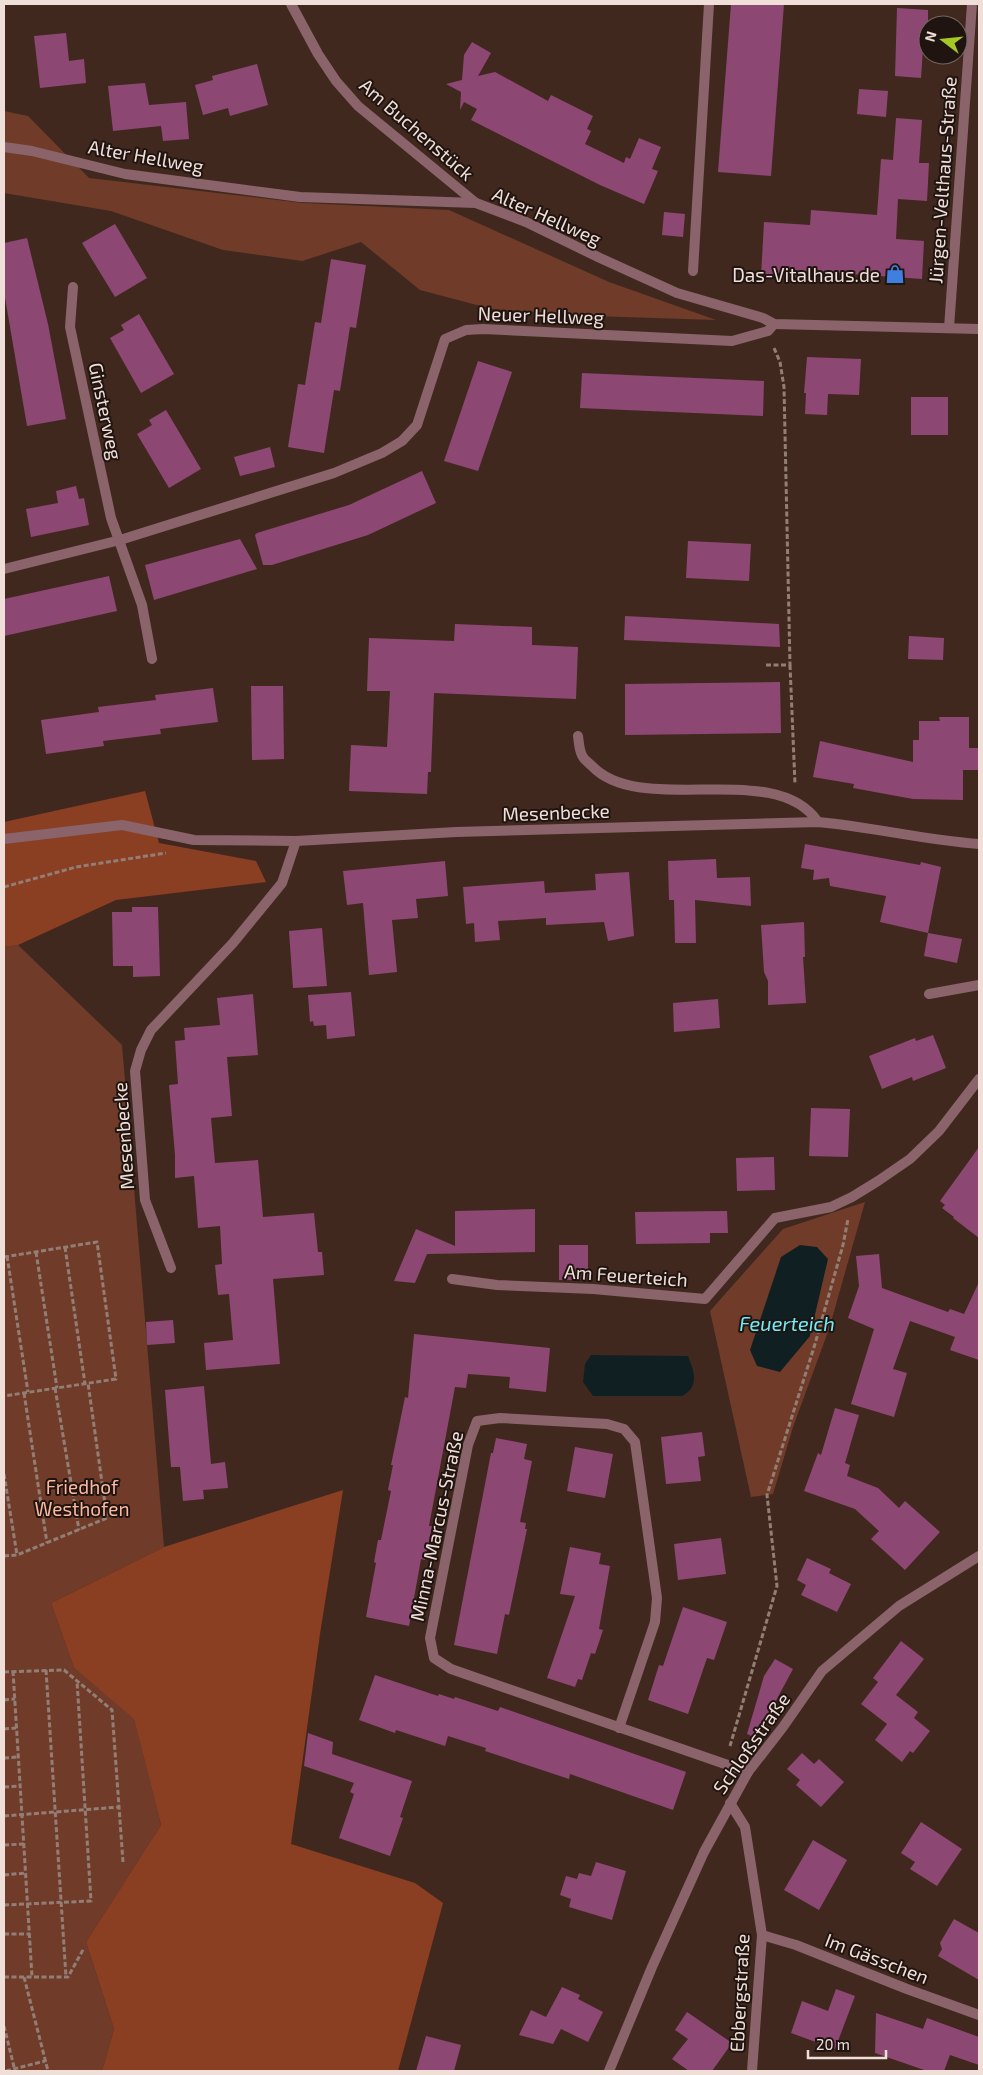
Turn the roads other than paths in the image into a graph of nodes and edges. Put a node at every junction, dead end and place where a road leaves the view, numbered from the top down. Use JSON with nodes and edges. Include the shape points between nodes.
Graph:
{"nodes":[{"id":1,"x":291,"y":4,"type":"edge"},
{"id":2,"x":710,"y":4,"type":"edge"},
{"id":3,"x":972,"y":4,"type":"edge"},
{"id":4,"x":4,"y":146,"type":"edge"},
{"id":5,"x":476,"y":203,"type":"junction"},
{"id":6,"x":693,"y":271,"type":"dead end"},
{"id":7,"x":73,"y":287,"type":"dead end"},
{"id":8,"x":771,"y":328,"type":"junction"},
{"id":9,"x":949,"y":328,"type":"junction"},
{"id":10,"x":979,"y":329,"type":"edge"},
{"id":11,"x":120,"y":540,"type":"junction"},
{"id":12,"x":4,"y":568,"type":"edge"},
{"id":13,"x":152,"y":659,"type":"dead end"},
{"id":14,"x":578,"y":736,"type":"dead end"},
{"id":15,"x":818,"y":822,"type":"junction"},
{"id":16,"x":4,"y":839,"type":"edge"},
{"id":17,"x":296,"y":841,"type":"junction"},
{"id":18,"x":979,"y":844,"type":"edge"},
{"id":19,"x":979,"y":985,"type":"edge"},
{"id":20,"x":929,"y":994,"type":"dead end"},
{"id":21,"x":979,"y":1079,"type":"edge"},
{"id":22,"x":171,"y":1268,"type":"dead end"},
{"id":23,"x":452,"y":1279,"type":"dead end"},
{"id":24,"x":979,"y":1556,"type":"edge"},
{"id":25,"x":618,"y":1728,"type":"junction"},
{"id":26,"x":748,"y":1772,"type":"junction"},
{"id":27,"x":730,"y":1803,"type":"junction"},
{"id":28,"x":762,"y":1935,"type":"junction"},
{"id":29,"x":979,"y":2015,"type":"edge"},
{"id":30,"x":609,"y":2071,"type":"edge"},
{"id":31,"x":752,"y":2071,"type":"edge"}],
"edges":[{"from":1,"to":5,"type":"street","name":"Am Buchenstück","via":[[318,54],[358,106]]},
{"from":2,"to":6,"type":"street"},
{"from":3,"to":9,"type":"street","name":"Jürgen-Velthaus-Straße"},
{"from":4,"to":5,"type":"street","name":"Alter Hellweg","via":[[125,174],[300,197]]},
{"from":5,"to":8,"type":"street","name":"Alter Hellweg","via":[[526,222],[677,293],[763,318]]},
{"from":7,"to":11,"type":"street","name":"Ginsterweg","via":[[70,327],[111,518]]},
{"from":8,"to":9,"type":"street","name":"Alter Hellweg"},
{"from":8,"to":11,"type":"street","name":"Neuer Hellweg","via":[[732,341],[466,330],[446,339],[417,425],[402,442],[334,472]]},
{"from":9,"to":10,"type":"street","name":"Alter Hellweg"},
{"from":11,"to":12,"type":"street","name":"Neuer Hellweg"},
{"from":11,"to":13,"type":"street","via":[[142,605]]},
{"from":14,"to":15,"type":"street","name":"Mesenbecke","via":[[582,755],[602,776],[641,789],[767,792],[811,811]]},
{"from":15,"to":17,"type":"street","name":"Mesenbecke","via":[[465,832]]},
{"from":15,"to":18,"type":"street","name":"Mesenbecke"},
{"from":16,"to":17,"type":"street","name":"Mesenbecke","via":[[122,825],[194,840]]},
{"from":17,"to":22,"type":"street","name":"Mesenbecke","via":[[282,884],[233,943],[151,1030],[141,1050],[135,1071],[145,1200]]},
{"from":19,"to":20,"type":"street"},
{"from":21,"to":23,"type":"street","name":"Am Feuerteich","via":[[939,1131],[878,1181],[852,1198],[831,1206],[775,1218],[705,1299]]},
{"from":24,"to":26,"type":"street","name":"Schloßstraße","via":[[899,1606],[822,1671]]},
{"from":25,"to":25,"type":"street","name":"Minna-Marcus-Straße","via":[[451,1669],[434,1658],[430,1638],[468,1445],[478,1421],[500,1418],[607,1424],[624,1429],[635,1442],[657,1598],[655,1622]]},
{"from":25,"to":26,"type":"street","name":"Minna-Marcus-Straße"},
{"from":26,"to":27,"type":"street","name":"Schloßstraße"},
{"from":27,"to":28,"type":"street","name":"Ebbergstraße","via":[[745,1827]]},
{"from":27,"to":30,"type":"street","name":"Schloßstraße","via":[[652,1967]]},
{"from":28,"to":29,"type":"street","name":"Im Gässchen"},
{"from":28,"to":31,"type":"street","name":"Ebbergstraße"}]}
